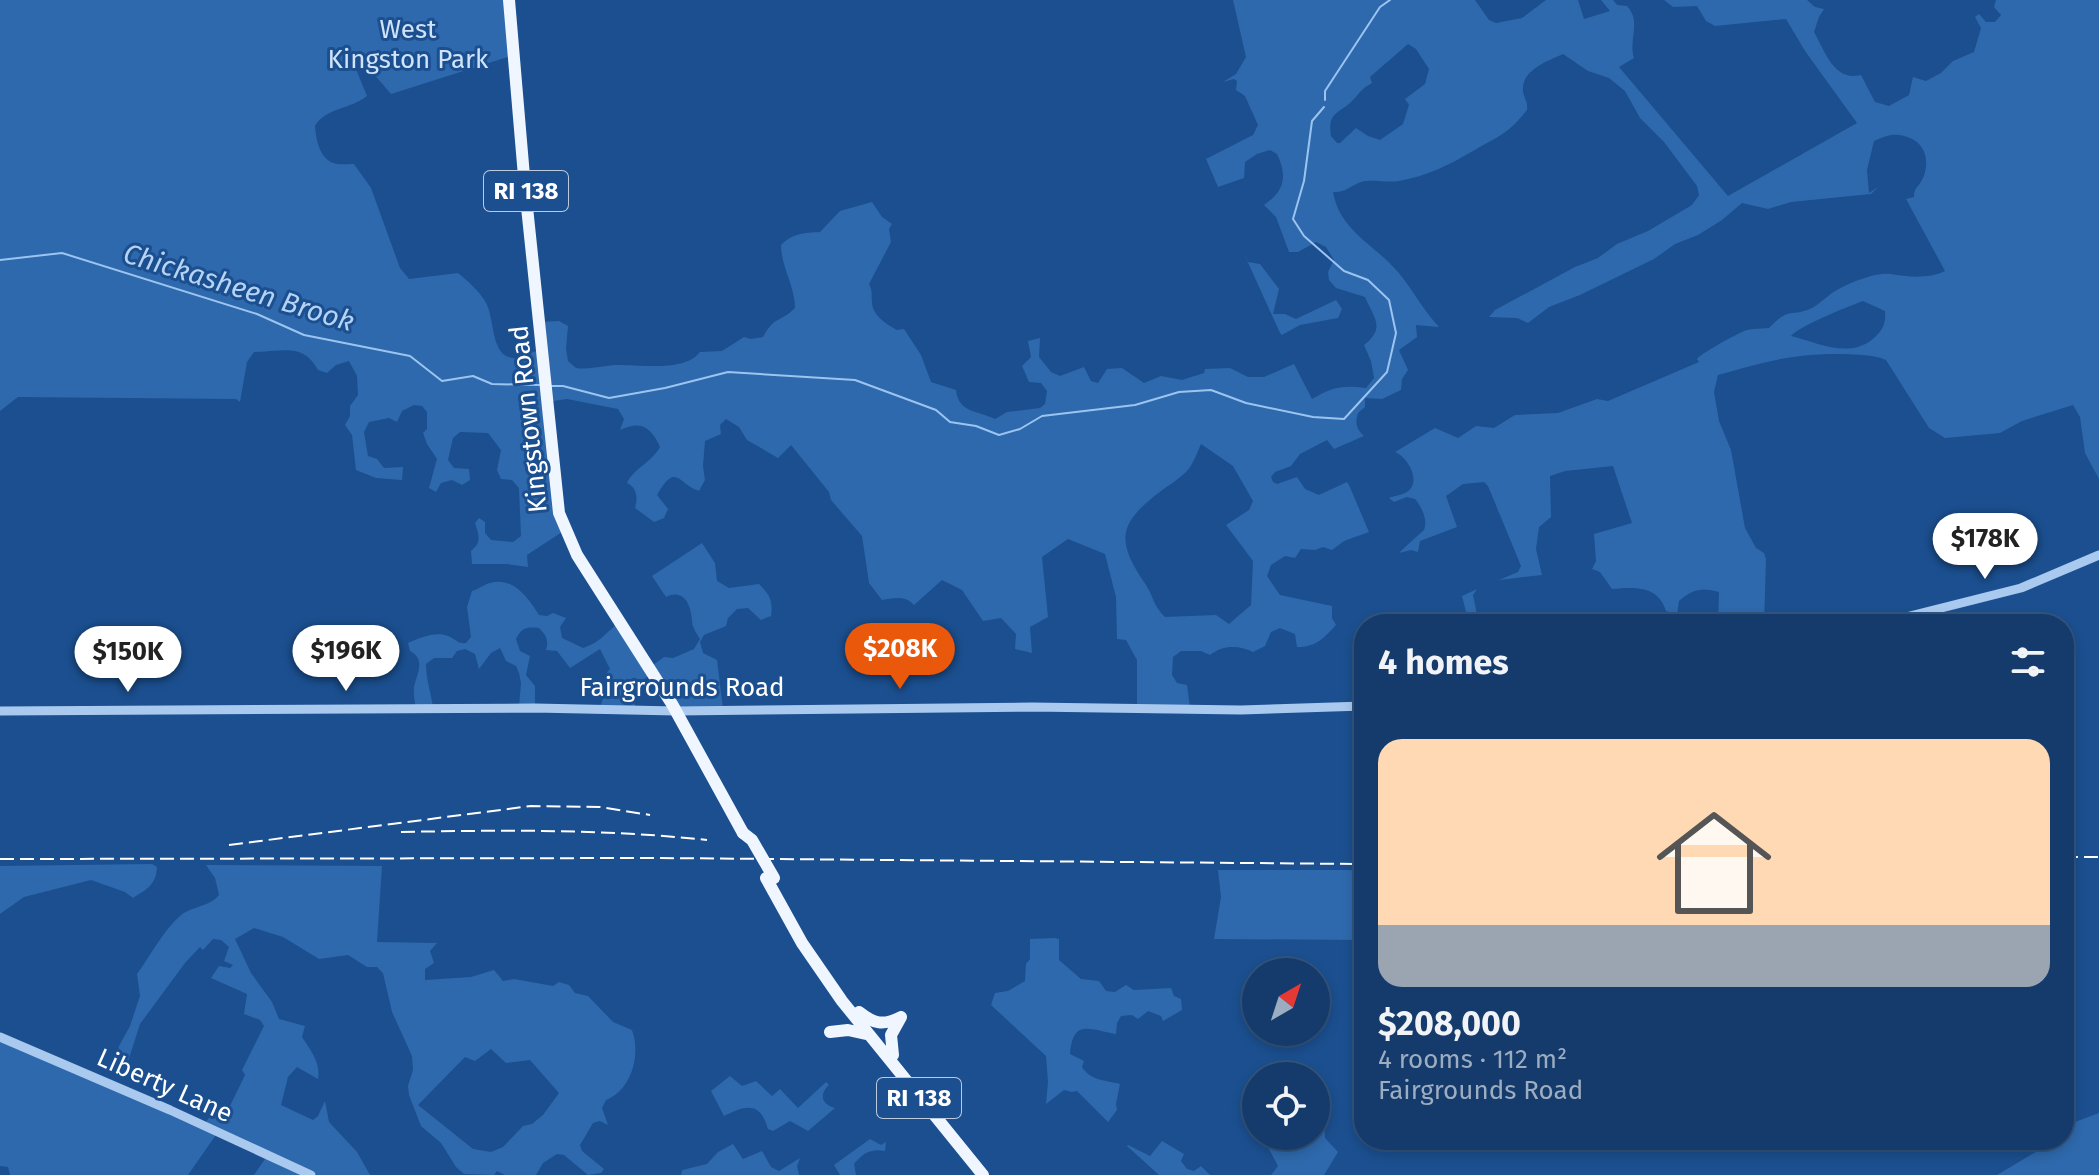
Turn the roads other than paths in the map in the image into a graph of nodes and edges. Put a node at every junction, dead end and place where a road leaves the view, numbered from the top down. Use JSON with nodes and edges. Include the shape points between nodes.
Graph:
{"nodes":[{"id":1,"x":509,"y":0,"type":"edge"},
{"id":2,"x":2099,"y":555,"type":"edge"},
{"id":3,"x":1918,"y":614,"type":"edge"},
{"id":4,"x":1354,"y":706,"type":"edge"},
{"id":5,"x":0,"y":711,"type":"edge"},
{"id":6,"x":676,"y":711,"type":"junction"},
{"id":7,"x":770,"y":878,"type":"junction"},
{"id":8,"x":842,"y":1001,"type":"junction"},
{"id":9,"x":859,"y":1012,"type":"junction"},
{"id":10,"x":867,"y":1034,"type":"junction"},
{"id":11,"x":0,"y":1037,"type":"edge"},
{"id":12,"x":893,"y":1055,"type":"junction"},
{"id":13,"x":971,"y":1160,"type":"junction"},
{"id":14,"x":311,"y":1175,"type":"edge"},
{"id":15,"x":983,"y":1175,"type":"edge"}],
"edges":[{"from":1,"to":6,"type":"main road","name":"Kingstown Road","number":"RI 138","via":[[556,497],[569,540]]},
{"from":2,"to":3,"type":"street","via":[[2021,588]]},
{"from":4,"to":6,"type":"street","name":"Fairgrounds Road"},
{"from":5,"to":6,"type":"street","name":"Fairgrounds Road"},
{"from":6,"to":7,"type":"main road","name":"Kingstown Road","number":"RI 138","bridge":true},
{"from":7,"to":8,"type":"main road","name":"Kingstown Road","number":"RI 138","via":[[802,943]]},
{"from":7,"to":9,"type":"main road","name":"Kingstown Road","number":"RI 138"},
{"from":8,"to":10,"type":"main road","name":"Kingstown Road","number":"RI 138"},
{"from":8,"to":10,"type":"main road","via":[[830,1032]]},
{"from":9,"to":12,"type":"main road","name":"Kingstown Road","number":"RI 138"},
{"from":9,"to":12,"type":"main road","via":[[878,1023],[901,1017],[891,1035]]},
{"from":10,"to":13,"type":"main road","name":"Kingstown Road","number":"RI 138"},
{"from":11,"to":14,"type":"street","name":"Liberty Lane"},
{"from":12,"to":13,"type":"main road","name":"Kingstown Road","number":"RI 138"},
{"from":13,"to":15,"type":"main road","name":"Kingstown Road","number":"RI 138"}]}
